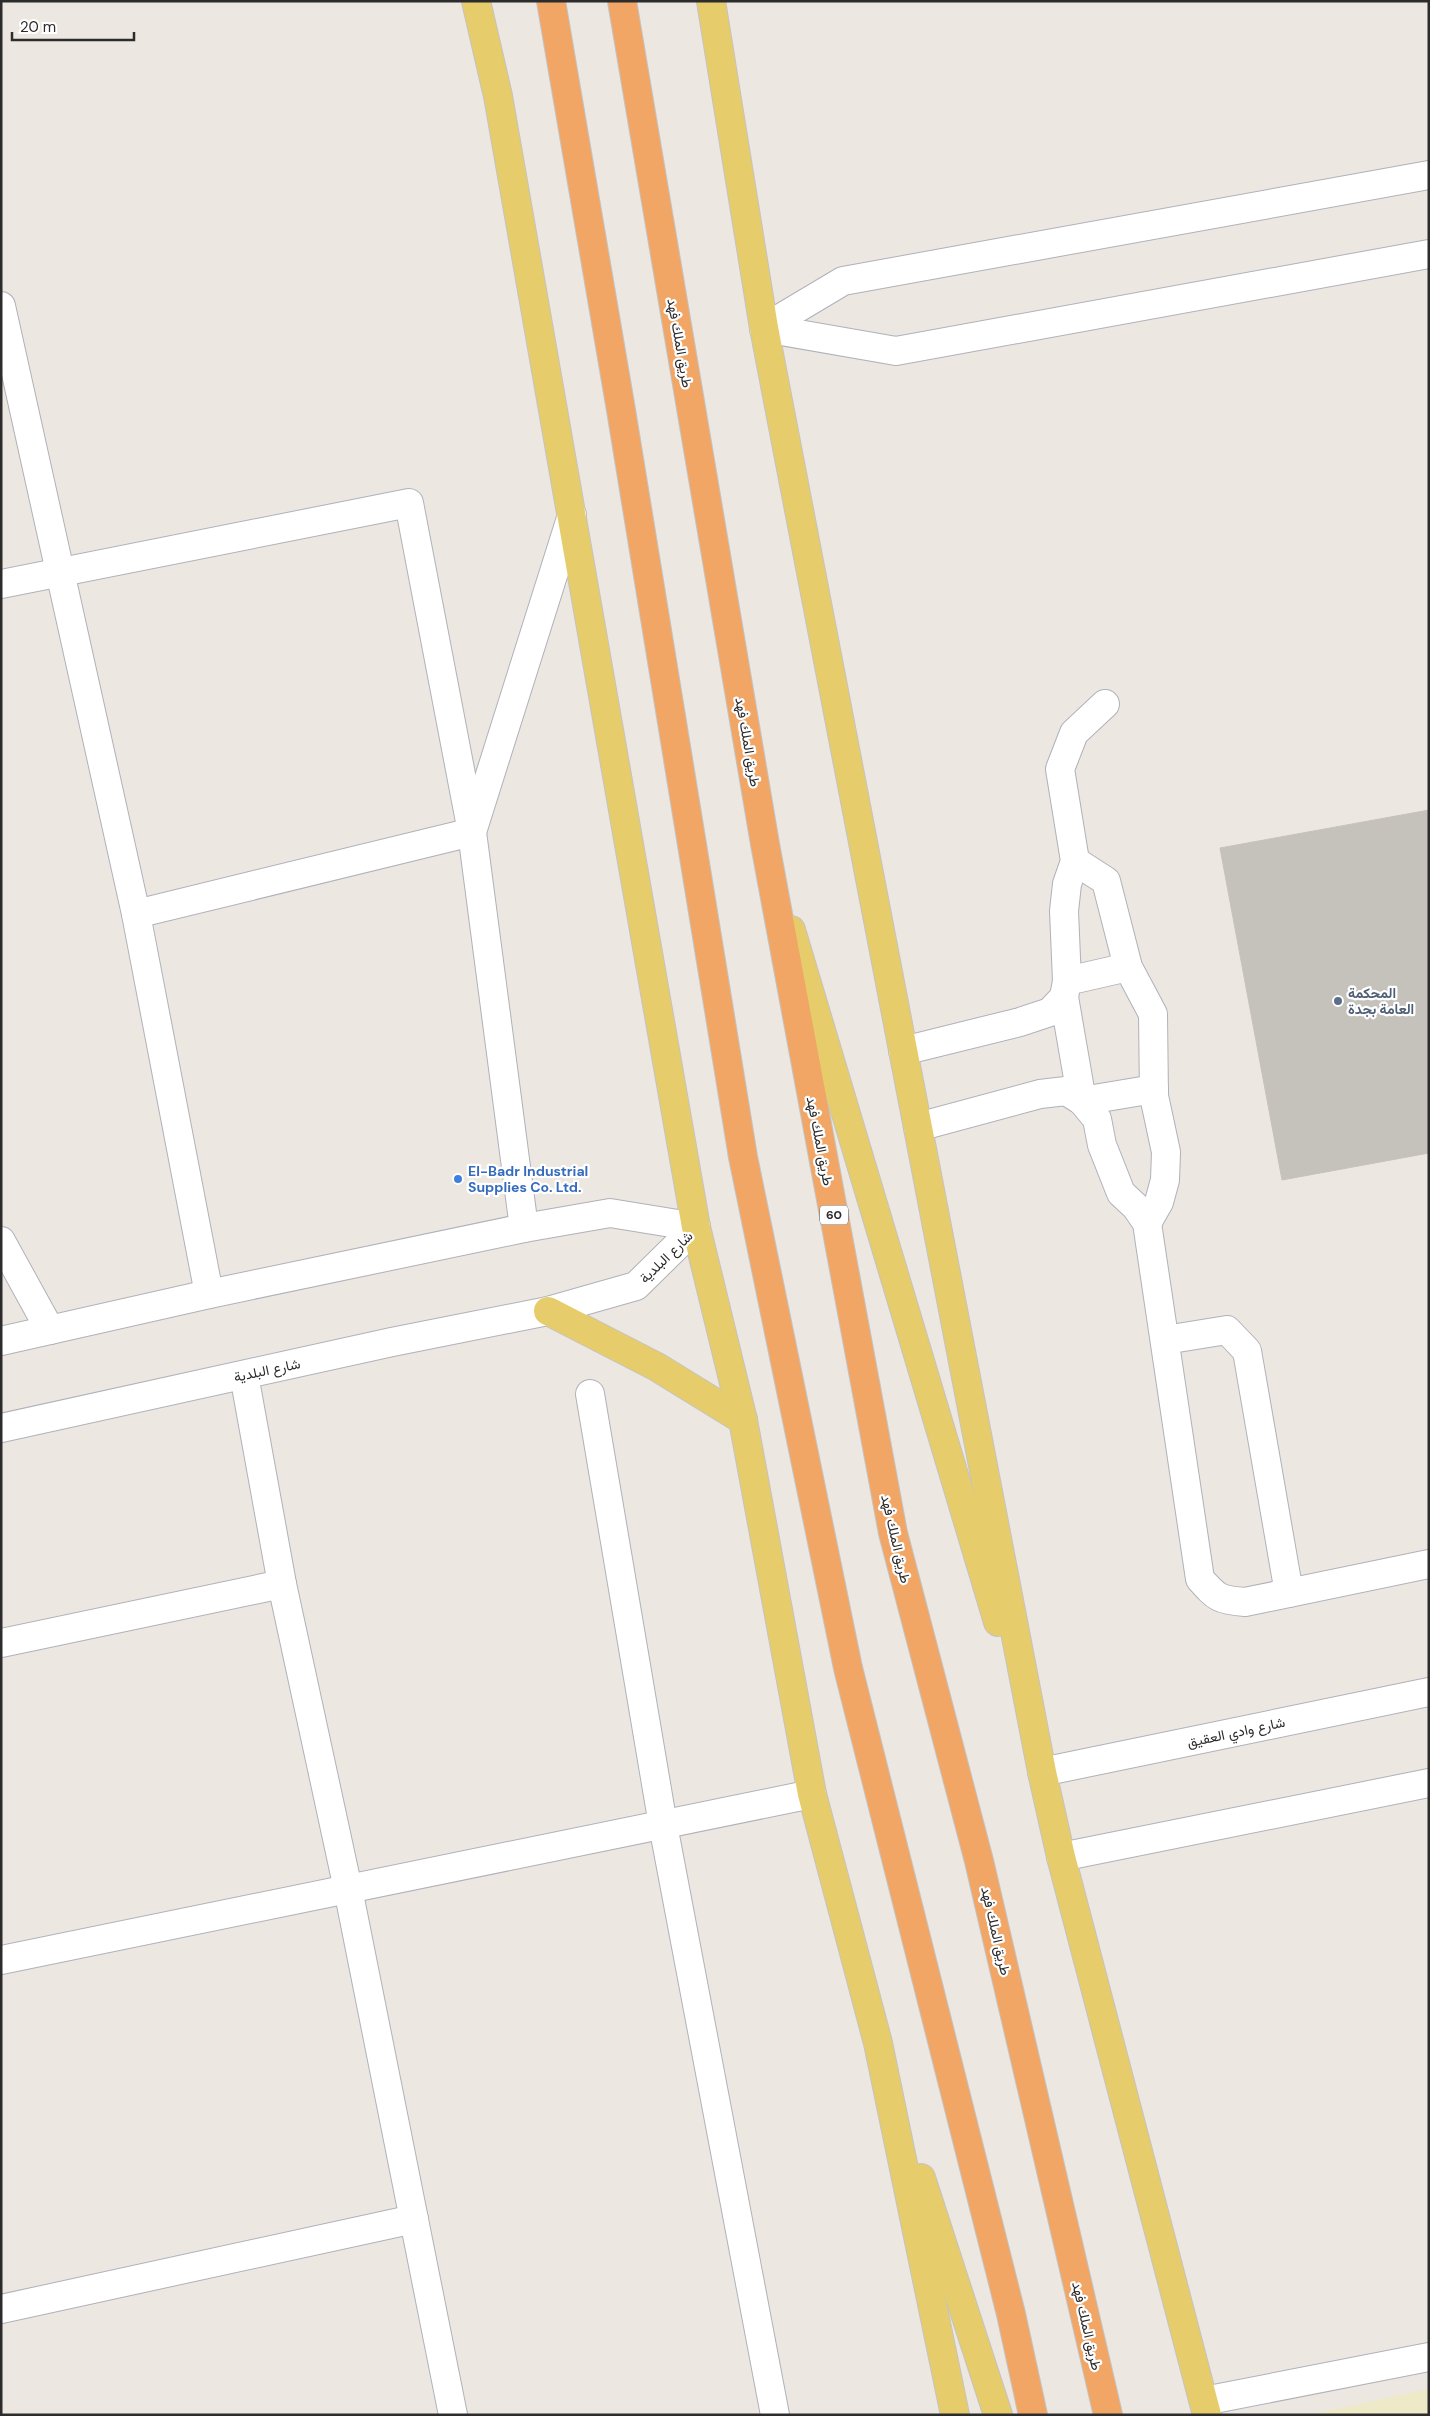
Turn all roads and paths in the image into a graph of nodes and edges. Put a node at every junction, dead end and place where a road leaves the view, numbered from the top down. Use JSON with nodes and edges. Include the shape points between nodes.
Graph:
{"nodes":[{"id":1,"x":476,"y":1,"type":"edge"},
{"id":2,"x":488,"y":1,"type":"edge"},
{"id":3,"x":551,"y":1,"type":"edge"},
{"id":4,"x":622,"y":1,"type":"edge"},
{"id":5,"x":711,"y":1,"type":"edge"},
{"id":6,"x":498,"y":96,"type":"junction"},
{"id":7,"x":1429,"y":175,"type":"edge"},
{"id":8,"x":1429,"y":254,"type":"edge"},
{"id":9,"x":1,"y":306,"type":"edge"},
{"id":10,"x":764,"y":328,"type":"junction"},
{"id":11,"x":572,"y":515,"type":"junction"},
{"id":12,"x":60,"y":572,"type":"junction"},
{"id":13,"x":1,"y":584,"type":"edge"},
{"id":14,"x":1105,"y":704,"type":"dead end"},
{"id":15,"x":472,"y":832,"type":"junction"},
{"id":16,"x":765,"y":844,"type":"junction"},
{"id":17,"x":1075,"y":861,"type":"junction"},
{"id":18,"x":136,"y":914,"type":"junction"},
{"id":19,"x":1128,"y":967,"type":"junction"},
{"id":20,"x":1066,"y":989,"type":"junction"},
{"id":21,"x":903,"y":1051,"type":"junction"},
{"id":22,"x":1154,"y":1089,"type":"junction"},
{"id":23,"x":1082,"y":1101,"type":"junction"},
{"id":24,"x":918,"y":1127,"type":"junction"},
{"id":25,"x":1147,"y":1223,"type":"junction"},
{"id":26,"x":696,"y":1227,"type":"junction"},
{"id":27,"x":524,"y":1228,"type":"junction"},
{"id":28,"x":1,"y":1241,"type":"edge"},
{"id":29,"x":209,"y":1294,"type":"junction"},
{"id":30,"x":548,"y":1311,"type":"junction"},
{"id":31,"x":50,"y":1330,"type":"junction"},
{"id":32,"x":1164,"y":1340,"type":"junction"},
{"id":33,"x":1,"y":1341,"type":"edge"},
{"id":34,"x":244,"y":1375,"type":"junction"},
{"id":35,"x":590,"y":1394,"type":"dead end"},
{"id":36,"x":743,"y":1420,"type":"junction"},
{"id":37,"x":1,"y":1428,"type":"edge"},
{"id":38,"x":1429,"y":1564,"type":"edge"},
{"id":39,"x":282,"y":1584,"type":"junction"},
{"id":40,"x":1289,"y":1593,"type":"junction"},
{"id":41,"x":1,"y":1643,"type":"edge"},
{"id":42,"x":1429,"y":1692,"type":"edge"},
{"id":43,"x":1042,"y":1772,"type":"junction"},
{"id":44,"x":1429,"y":1783,"type":"edge"},
{"id":45,"x":812,"y":1794,"type":"junction"},
{"id":46,"x":663,"y":1826,"type":"junction"},
{"id":47,"x":1062,"y":1857,"type":"junction"},
{"id":48,"x":348,"y":1889,"type":"junction"},
{"id":49,"x":1,"y":1960,"type":"edge"},
{"id":50,"x":878,"y":2043,"type":"junction"},
{"id":51,"x":414,"y":2219,"type":"junction"},
{"id":52,"x":1,"y":2309,"type":"edge"},
{"id":53,"x":1429,"y":2356,"type":"edge"},
{"id":54,"x":1205,"y":2408,"type":"edge"},
{"id":55,"x":453,"y":2415,"type":"edge"},
{"id":56,"x":774,"y":2415,"type":"edge"},
{"id":57,"x":955,"y":2415,"type":"edge"},
{"id":58,"x":998,"y":2415,"type":"edge"},
{"id":59,"x":1033,"y":2415,"type":"edge"},
{"id":60,"x":1108,"y":2415,"type":"edge"}],
"edges":[{"from":1,"to":6,"type":"main road"},
{"from":2,"to":6,"type":"main road"},
{"from":3,"to":59,"type":"highway","via":[[743,1157],[848,1668],[1011,2314]]},
{"from":4,"to":16,"type":"highway","name":"طريق الملك فهد","number":"60"},
{"from":5,"to":10,"type":"main road"},
{"from":6,"to":11,"type":"main road"},
{"from":7,"to":10,"type":"street","via":[[843,281]]},
{"from":8,"to":10,"type":"street","via":[[896,351]]},
{"from":9,"to":12,"type":"street"},
{"from":10,"to":21,"type":"main road"},
{"from":11,"to":15,"type":"street"},
{"from":11,"to":26,"type":"main road"},
{"from":12,"to":13,"type":"street"},
{"from":12,"to":15,"type":"street","via":[[409,503]]},
{"from":12,"to":18,"type":"street"},
{"from":14,"to":17,"type":"street","via":[[1074,733],[1060,769]]},
{"from":15,"to":18,"type":"street"},
{"from":15,"to":27,"type":"street"},
{"from":16,"to":43,"type":"main road"},
{"from":16,"to":60,"type":"highway","name":"طريق الملك فهد","number":"60","via":[[893,1533],[979,1862]]},
{"from":17,"to":19,"type":"street","via":[[1106,881]]},
{"from":17,"to":20,"type":"street","via":[[1067,884],[1064,911]]},
{"from":18,"to":29,"type":"street"},
{"from":19,"to":20,"type":"street"},
{"from":19,"to":22,"type":"street","via":[[1153,1014]]},
{"from":20,"to":21,"type":"street","via":[[1050,1012]]},
{"from":20,"to":23,"type":"street"},
{"from":21,"to":24,"type":"main road"},
{"from":22,"to":23,"type":"street"},
{"from":22,"to":25,"type":"street","via":[[1166,1152],[1160,1202]]},
{"from":23,"to":24,"type":"street","via":[[1066,1091],[1040,1094]]},
{"from":23,"to":25,"type":"street","via":[[1097,1119],[1102,1145],[1121,1193]]},
{"from":24,"to":43,"type":"main road"},
{"from":25,"to":32,"type":"street"},
{"from":26,"to":27,"type":"street","name":"شارع البلدية","via":[[610,1214]]},
{"from":26,"to":30,"type":"street","name":"شارع البلدية","via":[[636,1286]]},
{"from":26,"to":36,"type":"main road"},
{"from":27,"to":29,"type":"street","name":"شارع البلدية"},
{"from":28,"to":31,"type":"street"},
{"from":29,"to":31,"type":"street","name":"شارع البلدية"},
{"from":30,"to":34,"type":"street","name":"شارع البلدية"},
{"from":30,"to":36,"type":"main road","via":[[657,1367]]},
{"from":31,"to":33,"type":"street","name":"شارع البلدية"},
{"from":32,"to":40,"type":"street","via":[[1227,1330],[1247,1351]]},
{"from":32,"to":40,"type":"street","via":[[1200,1579],[1224,1600],[1245,1602]]},
{"from":34,"to":37,"type":"street","name":"شارع البلدية"},
{"from":34,"to":39,"type":"street"},
{"from":35,"to":46,"type":"street"},
{"from":36,"to":45,"type":"main road"},
{"from":38,"to":40,"type":"street"},
{"from":39,"to":41,"type":"street"},
{"from":39,"to":48,"type":"street"},
{"from":42,"to":43,"type":"street","name":"شارع وادي العقيق"},
{"from":43,"to":47,"type":"main road"},
{"from":44,"to":47,"type":"street"},
{"from":45,"to":46,"type":"street"},
{"from":45,"to":50,"type":"main road"},
{"from":46,"to":48,"type":"street"},
{"from":46,"to":56,"type":"street"},
{"from":47,"to":54,"type":"main road"},
{"from":48,"to":49,"type":"street"},
{"from":48,"to":51,"type":"street"},
{"from":50,"to":57,"type":"main road"},
{"from":50,"to":58,"type":"main road"},
{"from":51,"to":52,"type":"street"},
{"from":51,"to":55,"type":"street"},
{"from":53,"to":54,"type":"street"}]}
